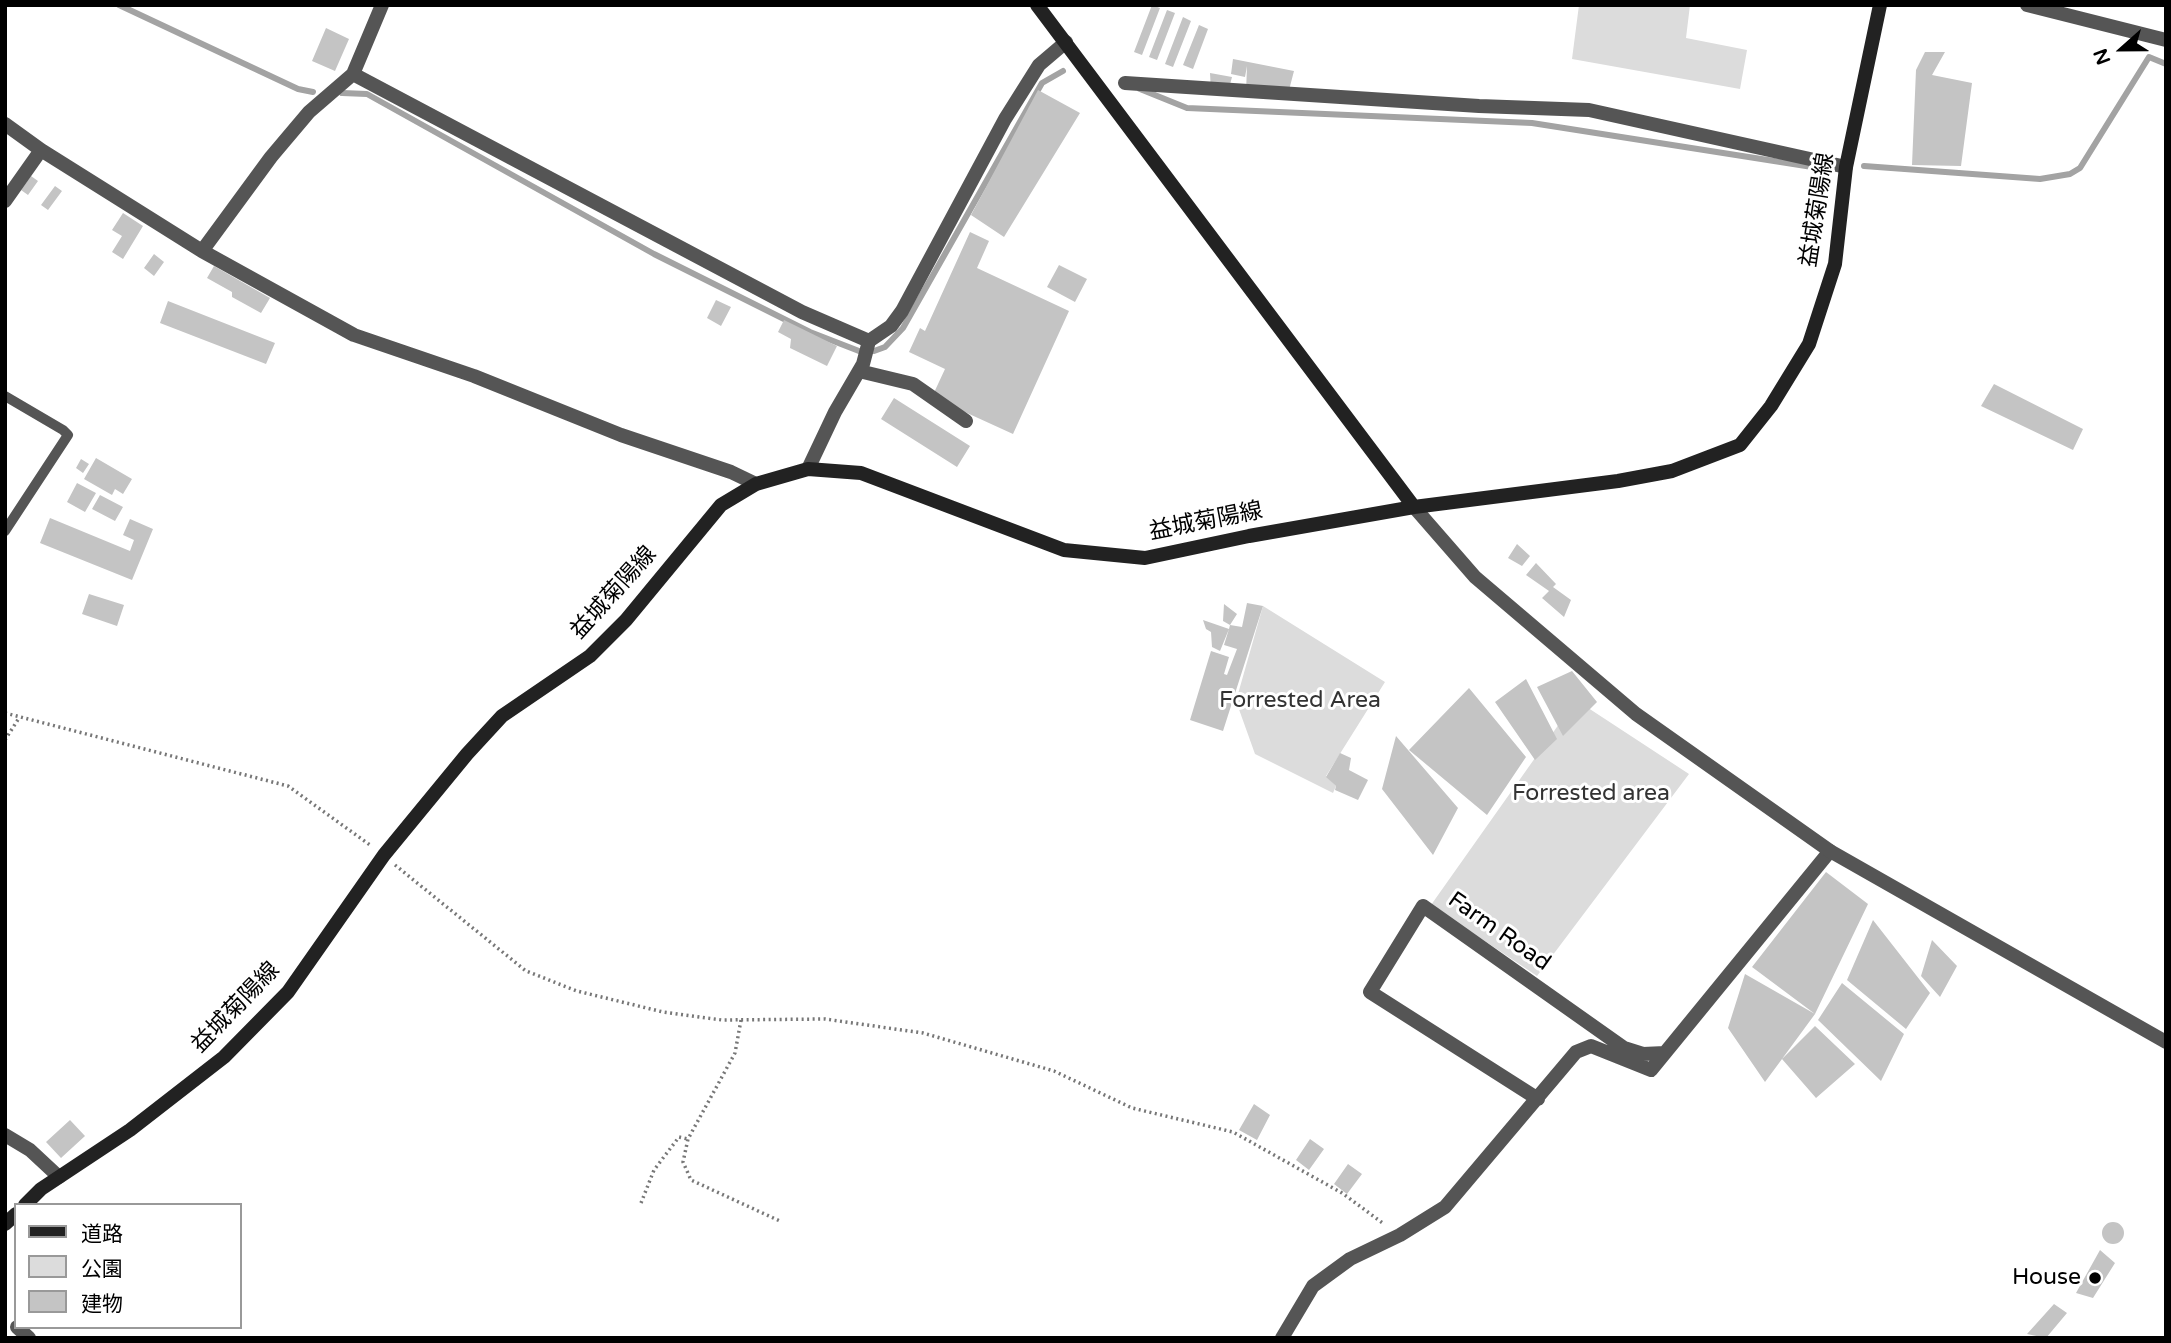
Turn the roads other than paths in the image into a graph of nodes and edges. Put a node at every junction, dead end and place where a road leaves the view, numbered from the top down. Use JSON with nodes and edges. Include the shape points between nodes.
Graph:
{"nodes":[{"id":1,"x":382,"y":5,"type":"edge"},
{"id":2,"x":1037,"y":5,"type":"edge"},
{"id":3,"x":1880,"y":5,"type":"edge"},
{"id":4,"x":2027,"y":5,"type":"edge"},
{"id":5,"x":2166,"y":40,"type":"edge"},
{"id":6,"x":1066,"y":42,"type":"junction"},
{"id":7,"x":353,"y":74,"type":"junction"},
{"id":8,"x":1125,"y":83,"type":"dead end"},
{"id":9,"x":5,"y":124,"type":"edge"},
{"id":10,"x":41,"y":150,"type":"junction"},
{"id":11,"x":1846,"y":167,"type":"junction"},
{"id":12,"x":5,"y":201,"type":"edge"},
{"id":13,"x":202,"y":251,"type":"junction"},
{"id":14,"x":869,"y":341,"type":"junction"},
{"id":15,"x":859,"y":371,"type":"junction"},
{"id":16,"x":5,"y":396,"type":"edge"},
{"id":17,"x":966,"y":421,"type":"dead end"},
{"id":18,"x":808,"y":469,"type":"junction"},
{"id":19,"x":757,"y":484,"type":"junction"},
{"id":20,"x":1414,"y":507,"type":"junction"},
{"id":21,"x":5,"y":531,"type":"edge"},
{"id":22,"x":1830,"y":851,"type":"junction"},
{"id":23,"x":2166,"y":1042,"type":"edge"},
{"id":24,"x":1665,"y":1054,"type":"junction"},
{"id":25,"x":1538,"y":1099,"type":"junction"},
{"id":26,"x":5,"y":1135,"type":"edge"},
{"id":27,"x":59,"y":1177,"type":"junction"},
{"id":28,"x":27,"y":1203,"type":"edge"},
{"id":29,"x":1282,"y":1338,"type":"edge"}],
"edges":[{"from":1,"to":7,"type":"street"},
{"from":2,"to":6,"type":"main road"},
{"from":3,"to":11,"type":"main road","name":"益城菊陽線"},
{"from":4,"to":5,"type":"street"},
{"from":6,"to":14,"type":"street","via":[[1039,65],[1005,120],[902,311],[891,326]]},
{"from":6,"to":20,"type":"main road"},
{"from":7,"to":13,"type":"street","via":[[309,112]]},
{"from":7,"to":14,"type":"street","via":[[802,312]]},
{"from":8,"to":11,"type":"street","via":[[1589,110]]},
{"from":9,"to":10,"type":"street"},
{"from":10,"to":12,"type":"street"},
{"from":10,"to":13,"type":"street"},
{"from":11,"to":20,"type":"main road","name":"益城菊陽線","via":[[1835,264],[1809,344],[1771,406],[1740,445],[1672,471]]},
{"from":13,"to":19,"type":"street","via":[[354,335]]},
{"from":14,"to":15,"type":"street"},
{"from":15,"to":17,"type":"street","via":[[913,384]]},
{"from":15,"to":18,"type":"street"},
{"from":16,"to":21,"type":"lane","via":[[68,435]]},
{"from":18,"to":19,"type":"main road","name":"益城菊陽線"},
{"from":18,"to":20,"type":"main road","name":"益城菊陽線","via":[[861,473],[1064,550],[1144,558]]},
{"from":19,"to":27,"type":"main road","name":"益城菊陽線","via":[[721,505],[626,620],[590,656],[502,716],[384,855],[288,992],[224,1057],[130,1130]]},
{"from":20,"to":22,"type":"street","via":[[1475,577],[1636,714]]},
{"from":22,"to":23,"type":"street"},
{"from":22,"to":24,"type":"street"},
{"from":24,"to":25,"type":"street","via":[[1651,1070],[1591,1046],[1576,1052]]},
{"from":24,"to":25,"type":"street","name":"Farm Road","via":[[1624,1048],[1423,906],[1370,992]]},
{"from":25,"to":29,"type":"street","via":[[1445,1207],[1350,1259],[1312,1286]]},
{"from":26,"to":27,"type":"street","via":[[30,1150]]},
{"from":27,"to":28,"type":"main road","name":"益城菊陽線"}]}
